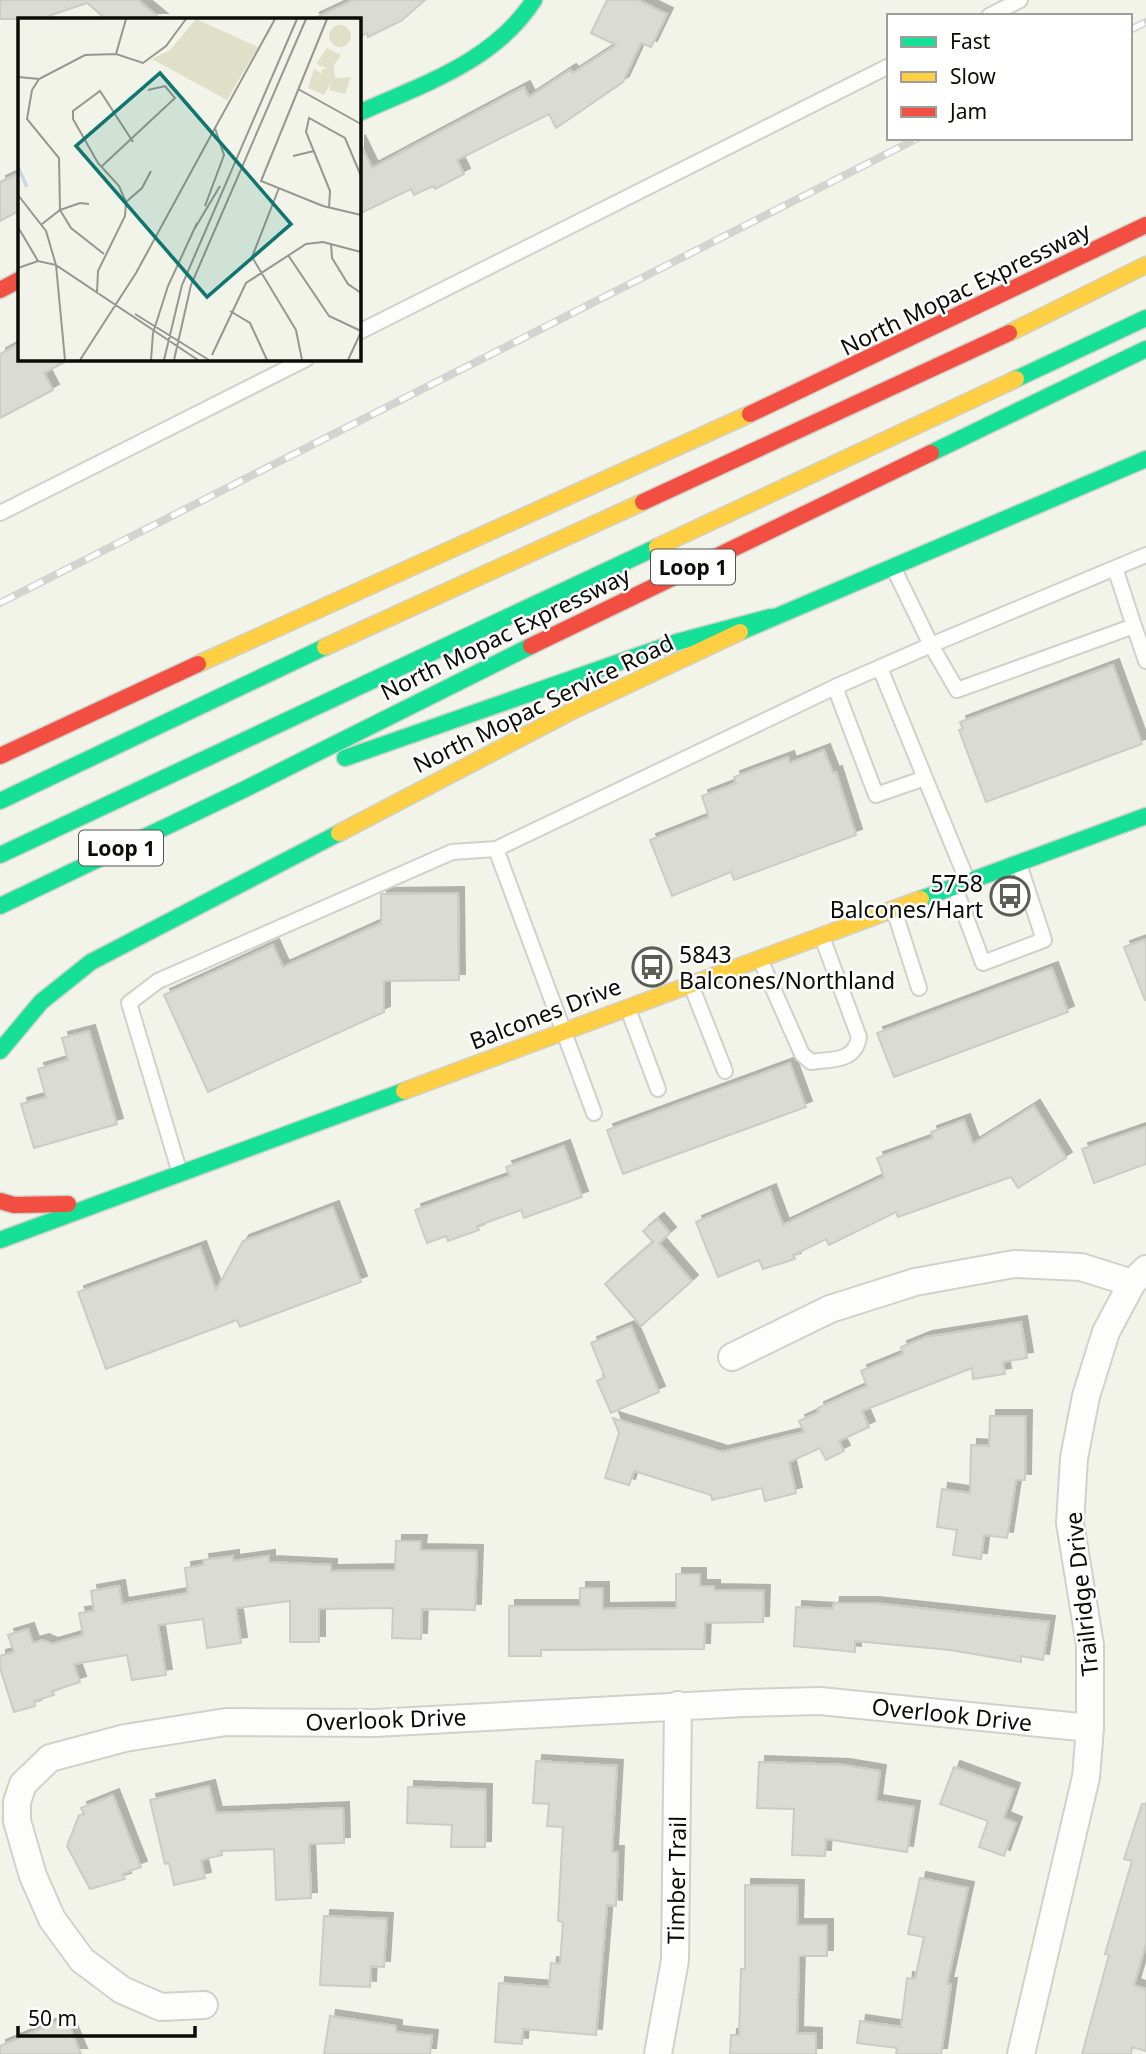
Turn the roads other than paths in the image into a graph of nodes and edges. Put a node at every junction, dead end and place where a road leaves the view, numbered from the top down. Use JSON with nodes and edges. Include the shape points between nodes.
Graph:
{"nodes":[{"id":1,"x":534,"y":0,"type":"edge"},
{"id":2,"x":1020,"y":0,"type":"edge"},
{"id":3,"x":993,"y":14,"type":"edge"},
{"id":4,"x":887,"y":67,"type":"edge"},
{"id":5,"x":360,"y":113,"type":"edge"},
{"id":6,"x":1146,"y":225,"type":"edge"},
{"id":7,"x":1146,"y":265,"type":"edge"},
{"id":8,"x":18,"y":280,"type":"edge"},
{"id":9,"x":0,"y":290,"type":"edge"},
{"id":10,"x":1146,"y":318,"type":"edge"},
{"id":11,"x":360,"y":331,"type":"edge"},
{"id":12,"x":1146,"y":349,"type":"edge"},
{"id":13,"x":304,"y":360,"type":"edge"},
{"id":14,"x":1146,"y":459,"type":"edge"},
{"id":15,"x":0,"y":513,"type":"edge"},
{"id":16,"x":1146,"y":555,"type":"edge"},
{"id":17,"x":892,"y":566,"type":"junction"},
{"id":18,"x":1115,"y":568,"type":"junction"},
{"id":19,"x":771,"y":617,"type":"junction"},
{"id":20,"x":1134,"y":626,"type":"junction"},
{"id":21,"x":931,"y":645,"type":"junction"},
{"id":22,"x":1146,"y":661,"type":"edge"},
{"id":23,"x":880,"y":668,"type":"junction"},
{"id":24,"x":835,"y":687,"type":"junction"},
{"id":25,"x":184,"y":715,"type":"junction"},
{"id":26,"x":0,"y":756,"type":"edge"},
{"id":27,"x":26,"y":770,"type":"dead end"},
{"id":28,"x":925,"y":778,"type":"junction"},
{"id":29,"x":153,"y":786,"type":"junction"},
{"id":30,"x":243,"y":790,"type":"junction"},
{"id":31,"x":0,"y":801,"type":"edge"},
{"id":32,"x":1146,"y":816,"type":"edge"},
{"id":33,"x":496,"y":849,"type":"junction"},
{"id":34,"x":0,"y":855,"type":"edge"},
{"id":35,"x":1019,"y":863,"type":"junction"},
{"id":36,"x":0,"y":870,"type":"edge"},
{"id":37,"x":961,"y":884,"type":"junction"},
{"id":38,"x":0,"y":906,"type":"edge"},
{"id":39,"x":894,"y":909,"type":"junction"},
{"id":40,"x":821,"y":936,"type":"junction"},
{"id":41,"x":760,"y":958,"type":"junction"},
{"id":42,"x":691,"y":984,"type":"junction"},
{"id":43,"x":919,"y":988,"type":"dead end"},
{"id":44,"x":628,"y":1007,"type":"junction"},
{"id":45,"x":562,"y":1031,"type":"junction"},
{"id":46,"x":0,"y":1051,"type":"edge"},
{"id":47,"x":725,"y":1070,"type":"dead end"},
{"id":48,"x":658,"y":1089,"type":"dead end"},
{"id":49,"x":594,"y":1113,"type":"dead end"},
{"id":50,"x":180,"y":1172,"type":"junction"},
{"id":51,"x":0,"y":1201,"type":"edge"},
{"id":52,"x":94,"y":1203,"type":"junction"},
{"id":53,"x":0,"y":1240,"type":"edge"},
{"id":54,"x":1139,"y":1276,"type":"edge"},
{"id":55,"x":732,"y":1357,"type":"dead end"},
{"id":56,"x":678,"y":1705,"type":"junction"},
{"id":57,"x":1090,"y":1728,"type":"junction"},
{"id":58,"x":204,"y":2006,"type":"dead end"},
{"id":59,"x":658,"y":2054,"type":"edge"},
{"id":60,"x":1021,"y":2054,"type":"edge"}],
"edges":[{"from":1,"to":5,"type":"main road","via":[[527,15],[488,52]]},
{"from":2,"to":3,"type":"lane"},
{"from":4,"to":11,"type":"lane"},
{"from":6,"to":26,"type":"main road","name":"North Mopac Expressway","via":[[856,365]]},
{"from":7,"to":25,"type":"main road","via":[[971,352]]},
{"from":8,"to":9,"type":"main road"},
{"from":10,"to":29,"type":"main road"},
{"from":12,"to":30,"type":"main road","name":"North Mopac Expressway","number":"Loop 1","via":[[416,701]]},
{"from":13,"to":15,"type":"lane"},
{"from":14,"to":17,"type":"main road","name":"North Mopac Service Road"},
{"from":16,"to":18,"type":"lane"},
{"from":17,"to":19,"type":"main road","name":"North Mopac Service Road"},
{"from":17,"to":21,"type":"lane"},
{"from":18,"to":20,"type":"lane"},
{"from":18,"to":21,"type":"lane"},
{"from":19,"to":30,"type":"main road","via":[[677,642],[428,731]]},
{"from":19,"to":46,"type":"main road","name":"North Mopac Service Road","via":[[524,735],[91,962],[56,986]]},
{"from":20,"to":21,"type":"lane","via":[[957,690]]},
{"from":20,"to":22,"type":"lane"},
{"from":21,"to":23,"type":"lane"},
{"from":23,"to":24,"type":"lane"},
{"from":23,"to":28,"type":"lane"},
{"from":24,"to":28,"type":"lane","via":[[876,795]]},
{"from":24,"to":33,"type":"lane"},
{"from":25,"to":27,"type":"main road"},
{"from":25,"to":31,"type":"main road"},
{"from":28,"to":37,"type":"lane"},
{"from":29,"to":34,"type":"main road"},
{"from":29,"to":36,"type":"main road"},
{"from":30,"to":38,"type":"main road","name":"North Mopac Expressway","number":"Loop 1"},
{"from":32,"to":35,"type":"main road","name":"Balcones Drive"},
{"from":33,"to":45,"type":"lane"},
{"from":33,"to":50,"type":"lane","via":[[452,852],[158,981],[129,1003]]},
{"from":35,"to":37,"type":"main road","name":"Balcones Drive"},
{"from":35,"to":37,"type":"lane","via":[[1044,940],[983,963]]},
{"from":37,"to":39,"type":"main road","name":"Balcones Drive"},
{"from":39,"to":40,"type":"main road","name":"Balcones Drive"},
{"from":39,"to":43,"type":"lane"},
{"from":40,"to":41,"type":"main road","name":"Balcones Drive"},
{"from":40,"to":41,"type":"lane","via":[[859,1037],[857,1048],[847,1057],[811,1062],[802,1055]]},
{"from":41,"to":42,"type":"main road","name":"Balcones Drive"},
{"from":42,"to":44,"type":"main road","name":"Balcones Drive"},
{"from":42,"to":47,"type":"lane"},
{"from":44,"to":45,"type":"main road","name":"Balcones Drive"},
{"from":44,"to":48,"type":"lane"},
{"from":45,"to":49,"type":"lane"},
{"from":45,"to":50,"type":"main road","name":"Balcones Drive"},
{"from":50,"to":52,"type":"main road","name":"Balcones Drive"},
{"from":51,"to":52,"type":"main road","via":[[14,1205]]},
{"from":52,"to":53,"type":"main road","name":"Balcones Drive"},
{"from":54,"to":55,"type":"street","via":[[1014,1264],[915,1282],[830,1309]]},
{"from":54,"to":57,"type":"street","name":"Trailridge Drive","via":[[1106,1332],[1086,1396],[1074,1458],[1070,1523],[1090,1645]]},
{"from":56,"to":57,"type":"street","name":"Overlook Drive","via":[[820,1701]]},
{"from":56,"to":58,"type":"street","name":"Overlook Drive","via":[[375,1723],[226,1722],[125,1738],[50,1758],[23,1784],[17,1821],[52,1919],[82,1960],[122,1990],[161,2007]]},
{"from":56,"to":59,"type":"street","name":"Timber Trail","via":[[676,1960]]},
{"from":57,"to":60,"type":"street","name":"Trailridge Drive","via":[[1086,1777]]}]}
